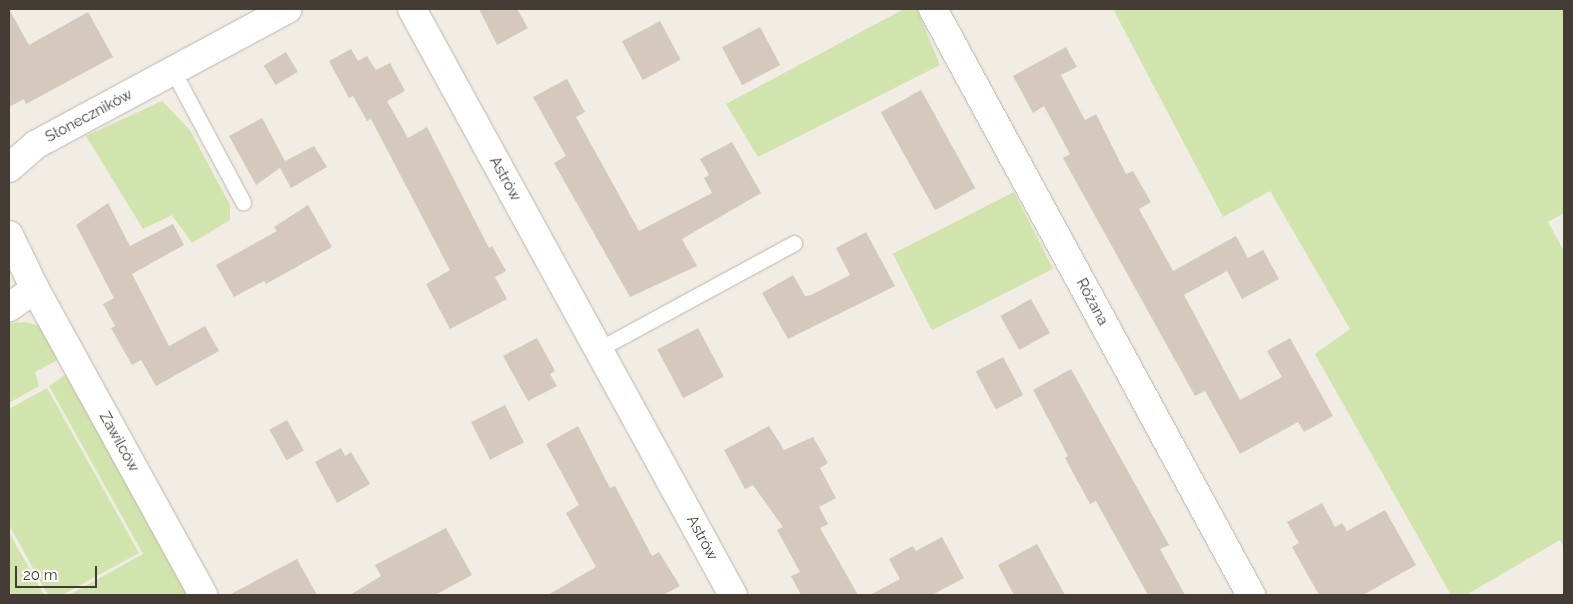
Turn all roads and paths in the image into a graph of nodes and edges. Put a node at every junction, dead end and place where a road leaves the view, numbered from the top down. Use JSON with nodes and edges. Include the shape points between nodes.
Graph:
{"nodes":[{"id":1,"x":288,"y":9,"type":"edge"},
{"id":2,"x":412,"y":9,"type":"edge"},
{"id":3,"x":933,"y":9,"type":"edge"},
{"id":4,"x":173,"y":71,"type":"junction"},
{"id":5,"x":9,"y":168,"type":"edge"},
{"id":6,"x":243,"y":202,"type":"dead end"},
{"id":7,"x":9,"y":235,"type":"edge"},
{"id":8,"x":794,"y":244,"type":"dead end"},
{"id":9,"x":35,"y":289,"type":"junction"},
{"id":10,"x":9,"y":307,"type":"edge"},
{"id":11,"x":599,"y":349,"type":"junction"},
{"id":12,"x":203,"y":595,"type":"edge"},
{"id":13,"x":733,"y":595,"type":"edge"},
{"id":14,"x":1251,"y":595,"type":"edge"}],
"edges":[{"from":1,"to":4,"type":"street","name":"Słoneczników"},
{"from":2,"to":11,"type":"street","name":"Astrów"},
{"from":3,"to":14,"type":"street","name":"Różana"},
{"from":4,"to":5,"type":"street","name":"Słoneczników","via":[[35,145]]},
{"from":4,"to":6,"type":"lane"},
{"from":7,"to":9,"type":"street"},
{"from":8,"to":11,"type":"lane"},
{"from":9,"to":10,"type":"street"},
{"from":9,"to":12,"type":"street","name":"Zawilców"},
{"from":11,"to":13,"type":"street","name":"Astrów"}]}
